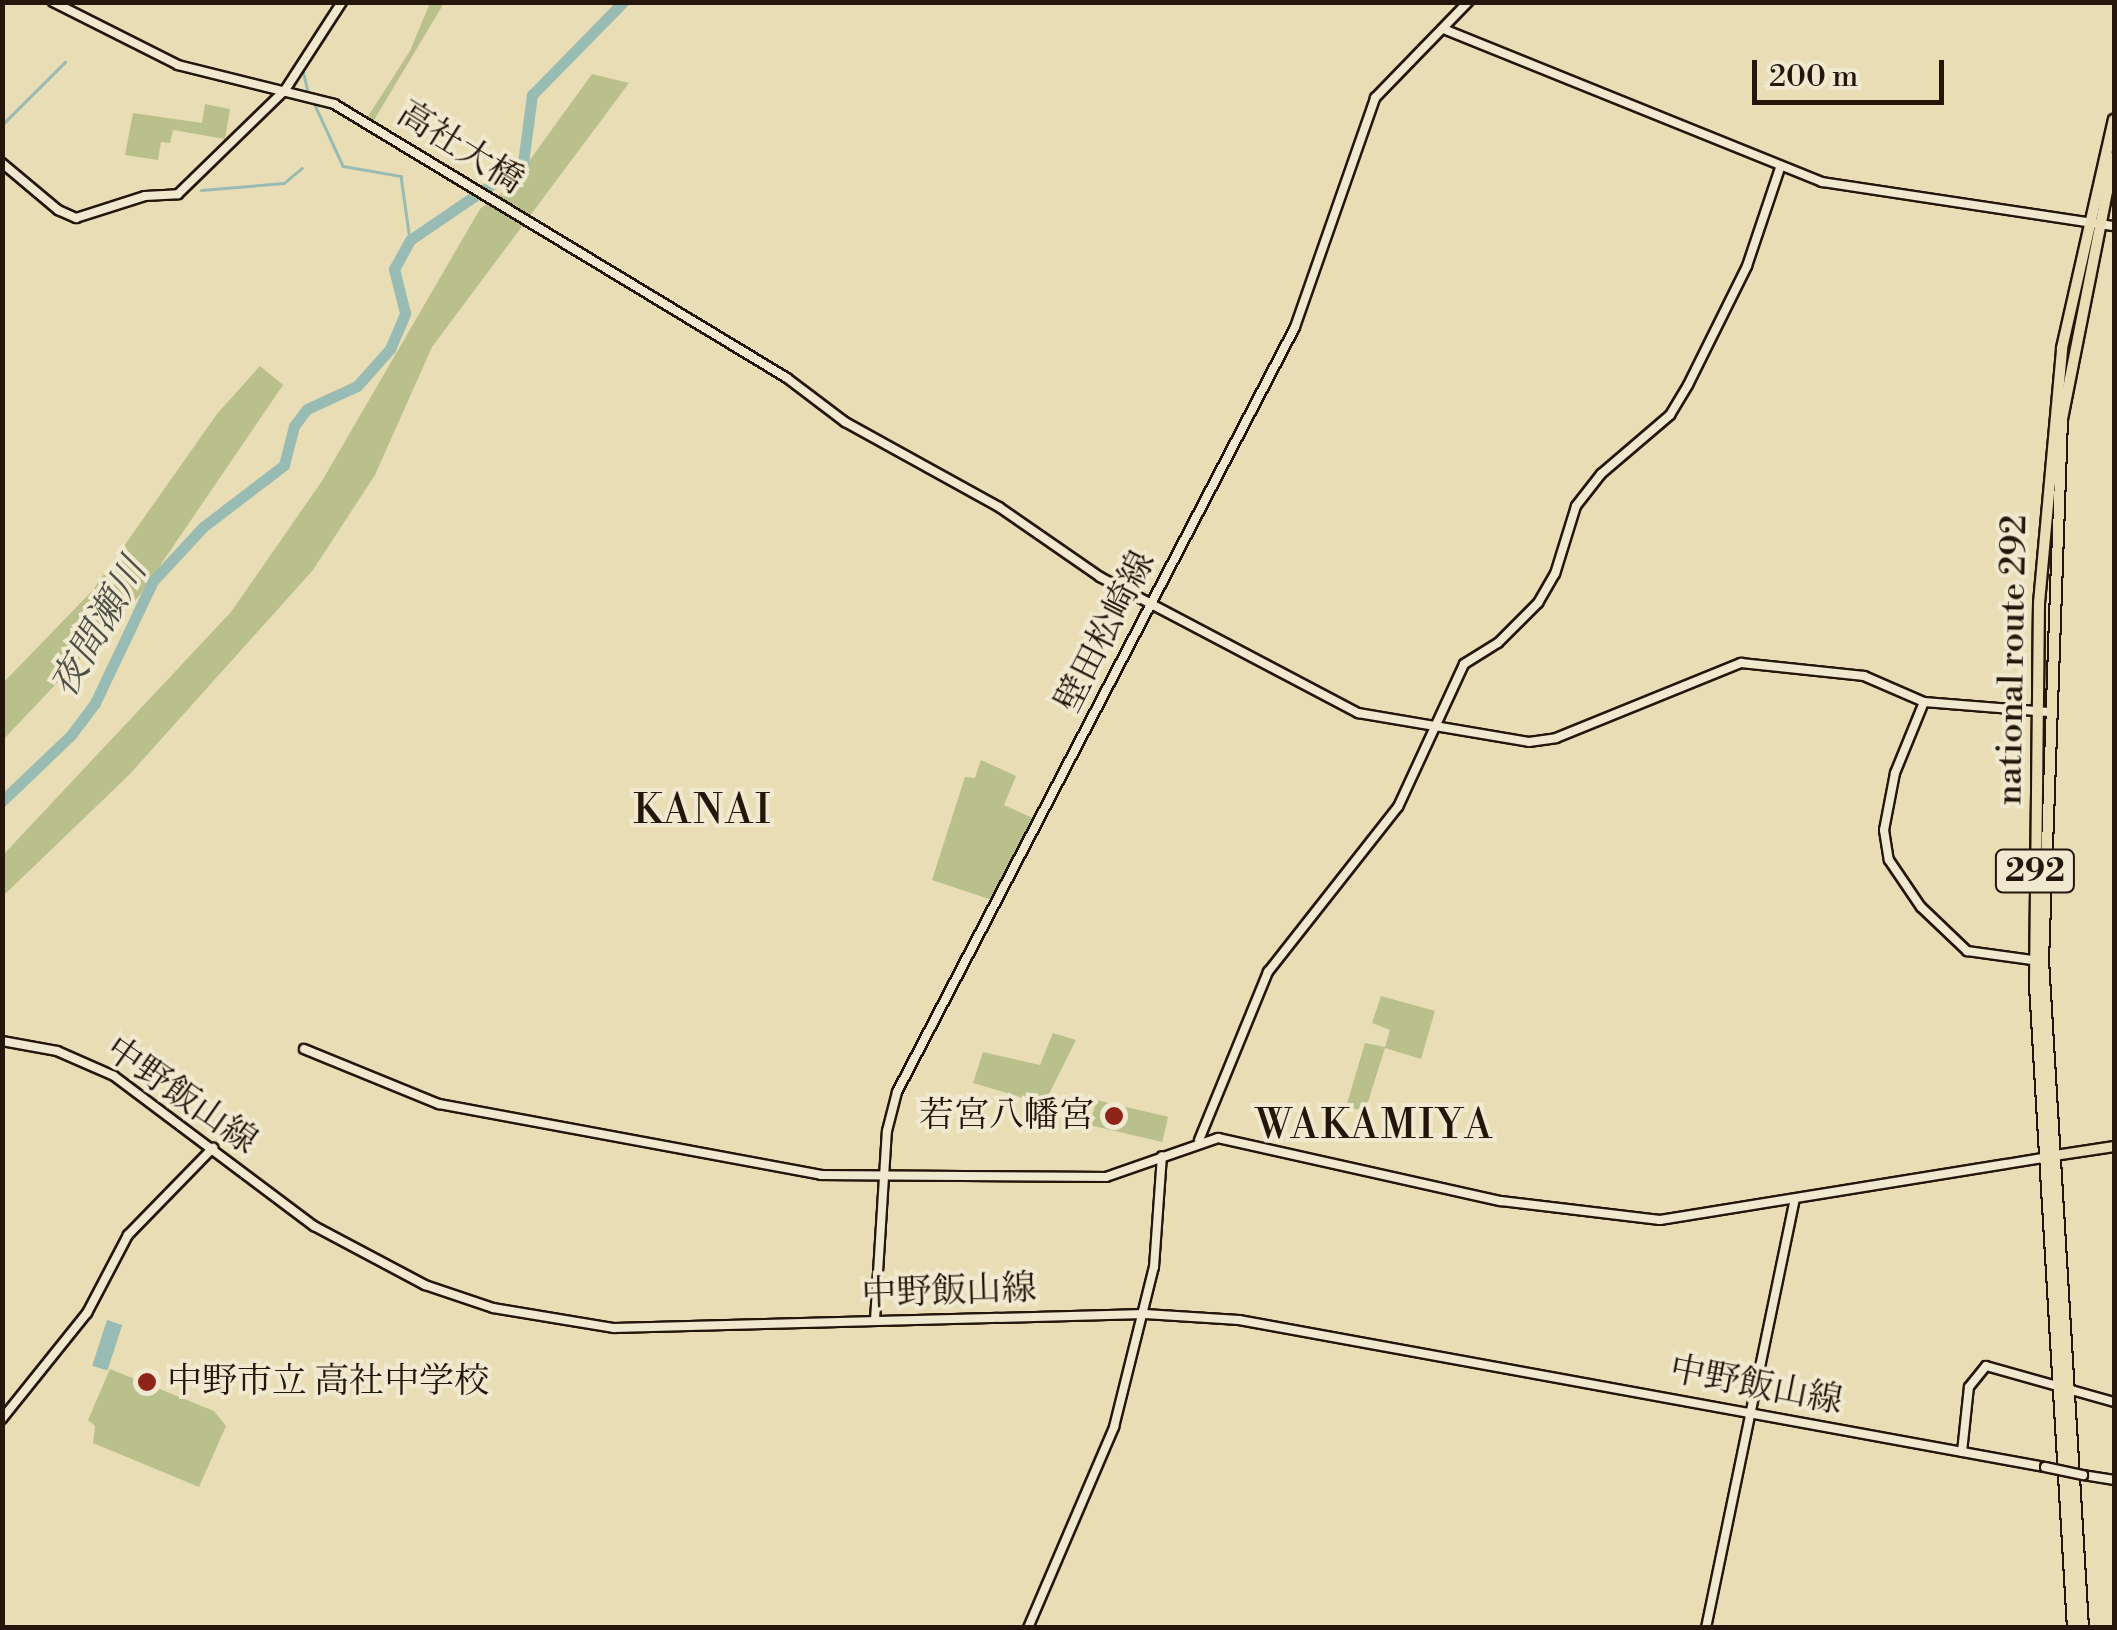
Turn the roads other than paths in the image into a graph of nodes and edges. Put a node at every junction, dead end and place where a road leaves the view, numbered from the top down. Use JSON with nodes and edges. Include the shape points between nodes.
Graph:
{"nodes":[{"id":1,"x":52,"y":2,"type":"edge"},
{"id":2,"x":342,"y":2,"type":"edge"},
{"id":3,"x":1468,"y":2,"type":"edge"},
{"id":4,"x":1446,"y":30,"type":"junction"},
{"id":5,"x":285,"y":90,"type":"junction"},
{"id":6,"x":2114,"y":120,"type":"edge"},
{"id":7,"x":2114,"y":157,"type":"edge"},
{"id":8,"x":2,"y":163,"type":"edge"},
{"id":9,"x":1780,"y":168,"type":"junction"},
{"id":10,"x":2093,"y":224,"type":"junction"},
{"id":11,"x":2114,"y":226,"type":"edge"},
{"id":12,"x":1150,"y":606,"type":"junction"},
{"id":13,"x":1924,"y":702,"type":"junction"},
{"id":14,"x":2044,"y":711,"type":"junction"},
{"id":15,"x":1435,"y":729,"type":"junction"},
{"id":16,"x":2039,"y":961,"type":"junction"},
{"id":17,"x":2,"y":1041,"type":"edge"},
{"id":18,"x":304,"y":1049,"type":"dead end"},
{"id":19,"x":1199,"y":1140,"type":"junction"},
{"id":20,"x":2114,"y":1146,"type":"edge"},
{"id":21,"x":213,"y":1148,"type":"junction"},
{"id":22,"x":1162,"y":1156,"type":"junction"},
{"id":23,"x":2047,"y":1157,"type":"junction"},
{"id":24,"x":884,"y":1176,"type":"junction"},
{"id":25,"x":1794,"y":1202,"type":"junction"},
{"id":26,"x":1144,"y":1314,"type":"junction"},
{"id":27,"x":875,"y":1320,"type":"junction"},
{"id":28,"x":2062,"y":1384,"type":"junction"},
{"id":29,"x":2114,"y":1402,"type":"edge"},
{"id":30,"x":1752,"y":1413,"type":"junction"},
{"id":31,"x":2,"y":1419,"type":"edge"},
{"id":32,"x":1962,"y":1452,"type":"junction"},
{"id":33,"x":2114,"y":1480,"type":"edge"},
{"id":34,"x":1028,"y":1628,"type":"edge"},
{"id":35,"x":1706,"y":1628,"type":"edge"},
{"id":36,"x":2073,"y":1628,"type":"edge"},
{"id":37,"x":2083,"y":1628,"type":"edge"}],
"edges":[{"from":1,"to":5,"type":"street","name":"高社大橋","via":[[178,65]]},
{"from":2,"to":5,"type":"street"},
{"from":3,"to":4,"type":"street","name":"壁田松崎線"},
{"from":4,"to":9,"type":"street"},
{"from":4,"to":12,"type":"street","name":"壁田松崎線","via":[[1388,81],[1370,109],[1296,327]]},
{"from":5,"to":8,"type":"street","via":[[178,194],[145,196],[92,218],[58,210]]},
{"from":5,"to":12,"type":"street","name":"高社大橋","via":[[365,121]]},
{"from":6,"to":10,"type":"highway","name":"national route 292","number":"292"},
{"from":7,"to":10,"type":"highway","name":"national route 292","number":"292"},
{"from":9,"to":10,"type":"street","via":[[1858,190]]},
{"from":9,"to":15,"type":"street","via":[[1748,266],[1670,415],[1601,474],[1576,506],[1538,604],[1498,643],[1464,664]]},
{"from":10,"to":11,"type":"street"},
{"from":10,"to":14,"type":"highway","name":"national route 292","number":"292","via":[[2052,421]]},
{"from":12,"to":15,"type":"street","name":"高社大橋","via":[[1358,712]]},
{"from":12,"to":24,"type":"street","name":"壁田松崎線","via":[[897,1092]]},
{"from":13,"to":14,"type":"street","name":"高社大橋"},
{"from":13,"to":15,"type":"street","name":"高社大橋","via":[[1864,676],[1741,663],[1556,738],[1500,742]]},
{"from":13,"to":16,"type":"street","via":[[1895,773],[1884,830],[1889,860],[1920,908],[1966,951]]},
{"from":14,"to":16,"type":"highway","name":"national route 292","number":"292"},
{"from":15,"to":19,"type":"street","via":[[1398,807],[1268,972]]},
{"from":16,"to":23,"type":"highway","name":"national route 292","number":"292"},
{"from":17,"to":21,"type":"street","name":"中野飯山線","via":[[58,1051],[98,1068]]},
{"from":18,"to":24,"type":"street","via":[[439,1104],[796,1173]]},
{"from":19,"to":22,"type":"street"},
{"from":19,"to":25,"type":"street","via":[[1218,1138],[1588,1214],[1660,1220]]},
{"from":20,"to":23,"type":"main road"},
{"from":21,"to":27,"type":"street","name":"中野飯山線","via":[[314,1226],[425,1285],[493,1308],[614,1328]]},
{"from":21,"to":31,"type":"street","via":[[128,1235],[87,1312]]},
{"from":22,"to":24,"type":"street","via":[[1106,1177]]},
{"from":22,"to":26,"type":"street"},
{"from":23,"to":25,"type":"street"},
{"from":23,"to":28,"type":"highway","name":"national route 292","number":"292"},
{"from":24,"to":27,"type":"street","name":"壁田松崎線"},
{"from":25,"to":30,"type":"street"},
{"from":26,"to":27,"type":"street","name":"中野飯山線"},
{"from":26,"to":30,"type":"street","name":"中野飯山線","via":[[1239,1320]]},
{"from":26,"to":34,"type":"street","via":[[1096,1480]]},
{"from":28,"to":29,"type":"street"},
{"from":28,"to":32,"type":"street","via":[[2008,1368],[1980,1369],[1969,1387]]},
{"from":28,"to":36,"type":"highway","name":"national route 292","number":"292"},
{"from":28,"to":37,"type":"highway","name":"national route 292","number":"292"},
{"from":30,"to":32,"type":"street","name":"中野飯山線"},
{"from":30,"to":35,"type":"street"},
{"from":32,"to":33,"type":"street","name":"中野飯山線","bridge":true}]}
